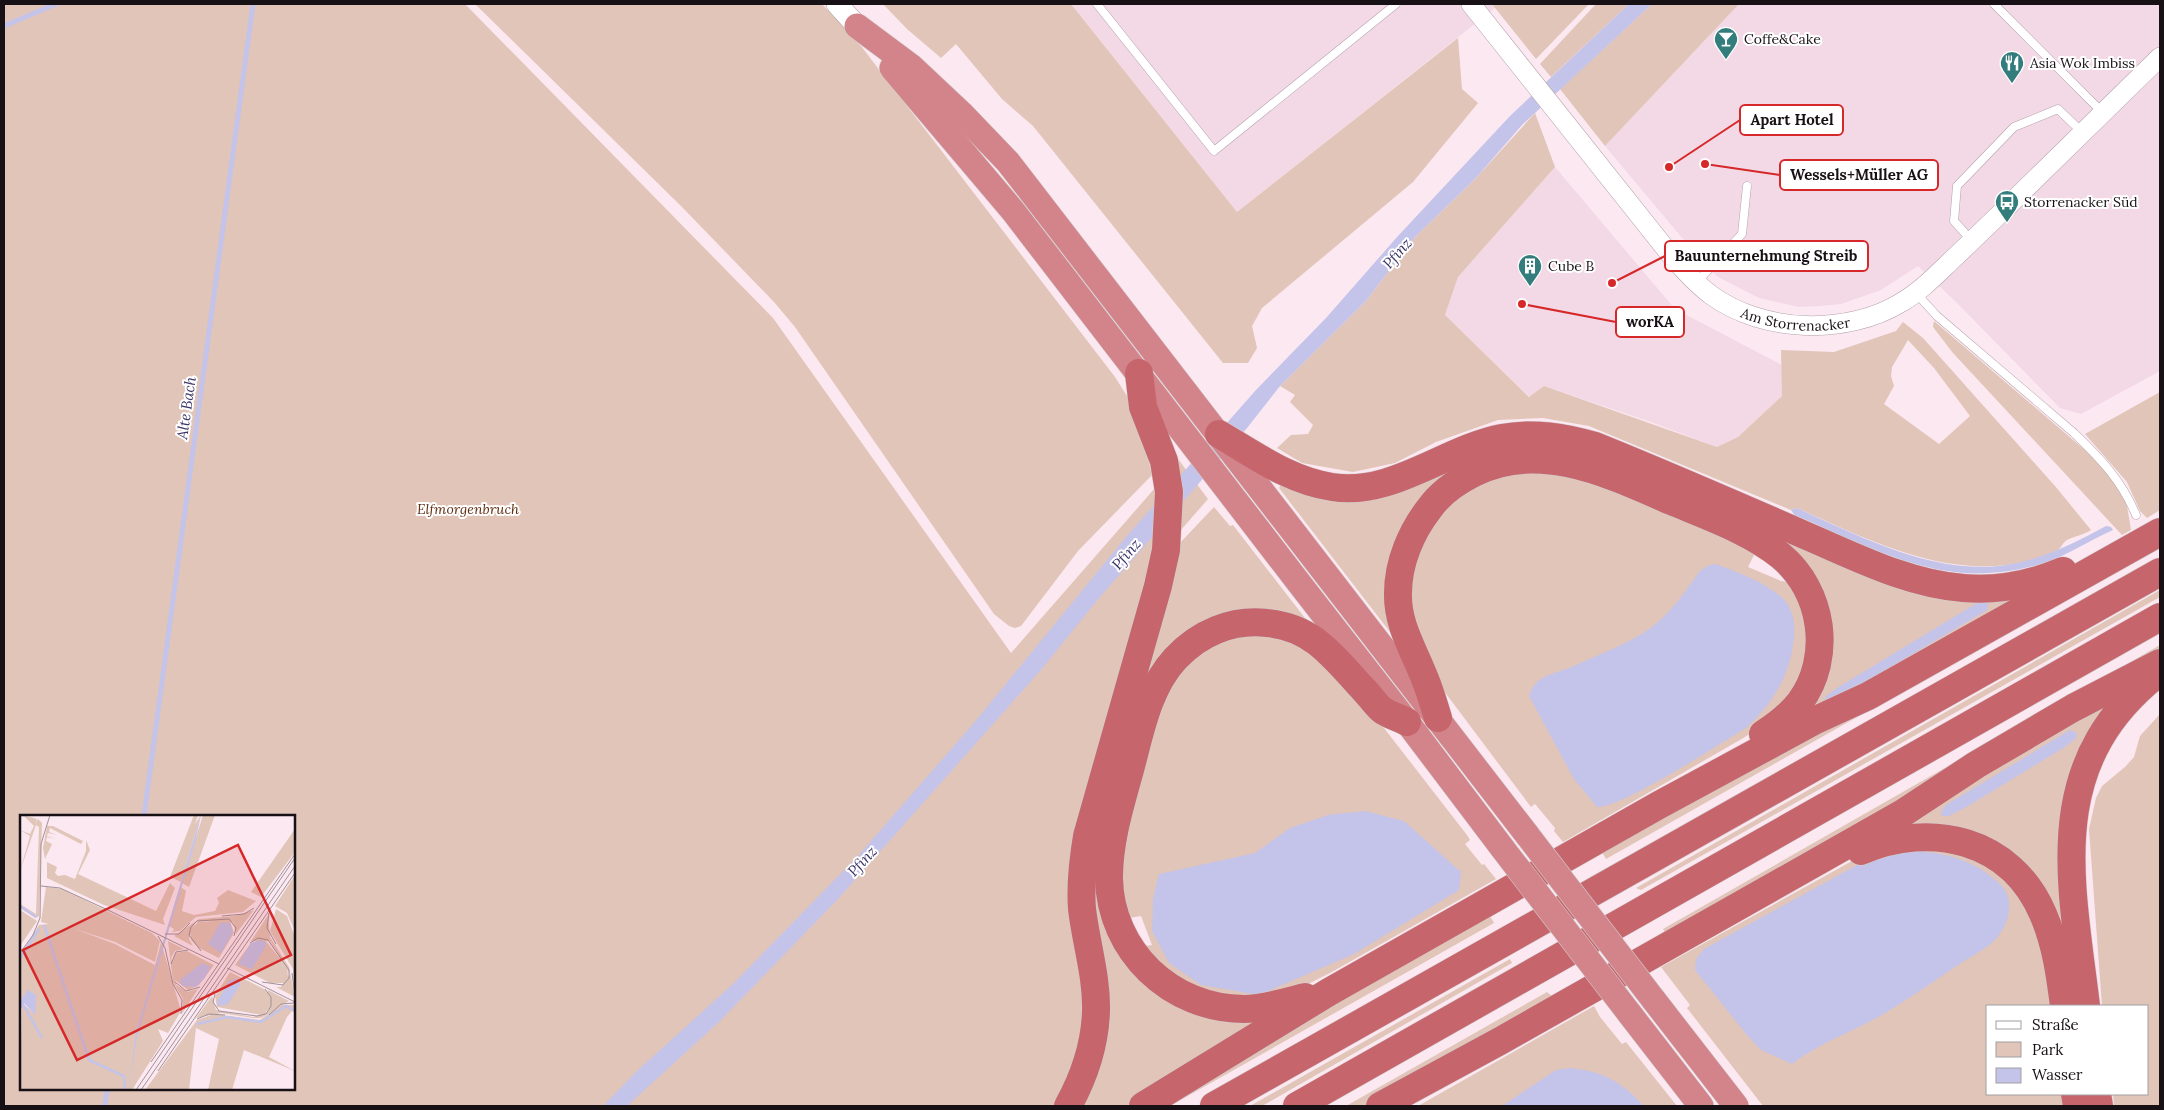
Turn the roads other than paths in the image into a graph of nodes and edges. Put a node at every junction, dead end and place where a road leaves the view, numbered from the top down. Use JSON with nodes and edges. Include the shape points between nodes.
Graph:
{"nodes":[{"id":1,"x":837,"y":4,"type":"edge"},
{"id":2,"x":1097,"y":4,"type":"edge"},
{"id":3,"x":1396,"y":4,"type":"edge"},
{"id":4,"x":1471,"y":4,"type":"edge"},
{"id":5,"x":1994,"y":4,"type":"edge"},
{"id":6,"x":857,"y":26,"type":"junction"},
{"id":7,"x":2160,"y":57,"type":"edge"},
{"id":8,"x":2103,"y":114,"type":"junction"},
{"id":9,"x":2083,"y":133,"type":"junction"},
{"id":10,"x":1747,"y":186,"type":"dead end"},
{"id":11,"x":1972,"y":241,"type":"junction"},
{"id":12,"x":1696,"y":282,"type":"junction"},
{"id":13,"x":1916,"y":293,"type":"junction"},
{"id":14,"x":1139,"y":373,"type":"junction"},
{"id":15,"x":1219,"y":434,"type":"joint"},
{"id":16,"x":1257,"y":467,"type":"junction"},
{"id":17,"x":2136,"y":515,"type":"dead end"},
{"id":18,"x":2160,"y":532,"type":"edge"},
{"id":19,"x":2097,"y":568,"type":"junction"},
{"id":20,"x":2160,"y":572,"type":"edge"},
{"id":21,"x":2160,"y":618,"type":"edge"},
{"id":22,"x":2160,"y":663,"type":"edge"},
{"id":23,"x":2160,"y":672,"type":"edge"},
{"id":24,"x":1438,"y":718,"type":"junction"},
{"id":25,"x":1407,"y":722,"type":"junction"},
{"id":26,"x":1658,"y":805,"type":"junction"},
{"id":27,"x":1825,"y":858,"type":"junction"},
{"id":28,"x":1328,"y":992,"type":"junction"},
{"id":29,"x":2064,"y":1005,"type":"edge"},
{"id":30,"x":2086,"y":1005,"type":"edge"},
{"id":31,"x":1500,"y":1042,"type":"junction"},
{"id":32,"x":1068,"y":1106,"type":"edge"},
{"id":33,"x":1143,"y":1106,"type":"edge"},
{"id":34,"x":1214,"y":1106,"type":"edge"},
{"id":35,"x":1297,"y":1106,"type":"edge"},
{"id":36,"x":1380,"y":1106,"type":"edge"},
{"id":37,"x":1404,"y":1106,"type":"edge"},
{"id":38,"x":1701,"y":1106,"type":"edge"},
{"id":39,"x":1736,"y":1106,"type":"edge"}],
"edges":[{"from":1,"to":6,"type":"main road"},
{"from":2,"to":3,"type":"lane","via":[[1214,151]]},
{"from":4,"to":12,"type":"street","name":"Am Storrenacker","via":[[1673,258]]},
{"from":5,"to":8,"type":"lane"},
{"from":6,"to":14,"type":"highway","via":[[980,171]]},
{"from":6,"to":15,"type":"highway","via":[[912,67],[1008,162]]},
{"from":7,"to":8,"type":"street","name":"Am Storrenacker"},
{"from":8,"to":9,"type":"street","name":"Am Storrenacker"},
{"from":9,"to":11,"type":"street","name":"Am Storrenacker"},
{"from":9,"to":11,"type":"lane","via":[[2058,109],[2014,127],[1957,186],[1954,221]]},
{"from":10,"to":12,"type":"lane","via":[[1742,234]]},
{"from":11,"to":13,"type":"street","name":"Am Storrenacker"},
{"from":12,"to":13,"type":"street","name":"Am Storrenacker","via":[[1712,296],[1739,310],[1797,325],[1865,318],[1889,310]]},
{"from":13,"to":17,"type":"lane","via":[[1937,316],[2094,452],[2118,480]]},
{"from":14,"to":25,"type":"highway"},
{"from":14,"to":32,"type":"highway","via":[[1143,407],[1161,452],[1167,479],[1169,515],[1166,550],[1087,836],[1082,870],[1082,908],[1096,1012],[1088,1059]]},
{"from":15,"to":16,"type":"highway"},
{"from":16,"to":19,"type":"highway","via":[[1279,470],[1316,484],[1350,488],[1401,477],[1465,449],[1500,438],[1519,435],[1557,437],[1595,446],[1866,561],[1942,586],[1985,588],[2018,585],[2064,571]]},
{"from":16,"to":24,"type":"highway"},
{"from":18,"to":19,"type":"highway"},
{"from":19,"to":26,"type":"highway","via":[[1868,696],[1816,720]]},
{"from":20,"to":34,"type":"highway"},
{"from":21,"to":35,"type":"highway"},
{"from":22,"to":27,"type":"highway","via":[[2019,739],[1904,813]]},
{"from":23,"to":30,"type":"highway","via":[[2143,685],[2109,724],[2090,756],[2078,791],[2071,833],[2072,885]]},
{"from":24,"to":26,"type":"highway","via":[[1425,678],[1406,639],[1398,592],[1401,567],[1409,543],[1436,500],[1460,480],[1487,466],[1509,460],[1532,459],[1577,465],[1636,486],[1755,539],[1782,558],[1809,591],[1820,634],[1814,676],[1791,713]]},
{"from":24,"to":39,"type":"highway","bridge":true},
{"from":25,"to":28,"type":"highway","via":[[1382,710],[1333,654],[1311,637],[1278,624],[1246,622],[1211,632],[1176,657],[1156,688],[1143,722],[1110,854],[1113,912],[1133,952],[1171,989],[1218,1007],[1258,1008]]},
{"from":25,"to":38,"type":"highway","bridge":true},
{"from":26,"to":28,"type":"highway"},
{"from":27,"to":29,"type":"highway","via":[[1850,855],[1904,837],[1922,836],[1962,842],[1988,852],[2023,881],[2043,912],[2055,947]]},
{"from":27,"to":31,"type":"highway"},
{"from":28,"to":33,"type":"highway"},
{"from":31,"to":36,"type":"highway"},
{"from":31,"to":37,"type":"highway"}]}
